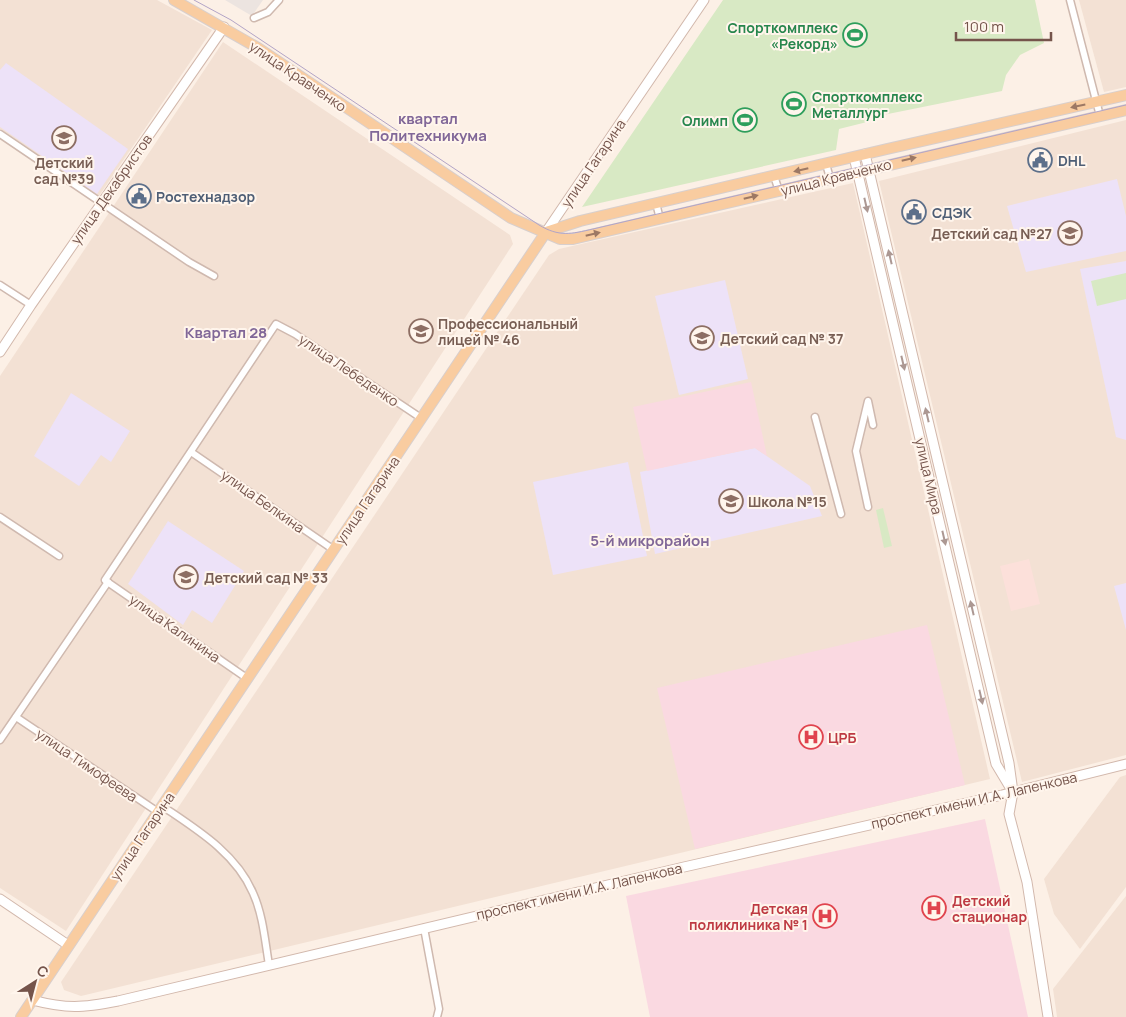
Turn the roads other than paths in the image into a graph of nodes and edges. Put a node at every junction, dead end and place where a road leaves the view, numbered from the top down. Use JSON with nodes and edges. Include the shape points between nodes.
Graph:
{"nodes":[{"id":1,"x":174,"y":0,"type":"edge"},
{"id":2,"x":279,"y":0,"type":"edge"},
{"id":3,"x":704,"y":0,"type":"edge"},
{"id":4,"x":1070,"y":0,"type":"edge"},
{"id":5,"x":254,"y":18,"type":"dead end"},
{"id":6,"x":224,"y":27,"type":"junction"},
{"id":7,"x":1126,"y":95,"type":"edge"},
{"id":8,"x":1096,"y":102,"type":"junction"},
{"id":9,"x":1058,"y":110,"type":"junction"},
{"id":10,"x":1126,"y":110,"type":"edge"},
{"id":11,"x":1100,"y":116,"type":"junction"},
{"id":12,"x":1061,"y":124,"type":"junction"},
{"id":13,"x":0,"y":134,"type":"edge"},
{"id":14,"x":951,"y":134,"type":"junction"},
{"id":15,"x":887,"y":149,"type":"junction"},
{"id":16,"x":955,"y":149,"type":"junction"},
{"id":17,"x":866,"y":154,"type":"junction"},
{"id":18,"x":854,"y":157,"type":"junction"},
{"id":19,"x":826,"y":164,"type":"junction"},
{"id":20,"x":890,"y":164,"type":"junction"},
{"id":21,"x":869,"y":168,"type":"junction"},
{"id":22,"x":858,"y":172,"type":"junction"},
{"id":23,"x":774,"y":176,"type":"junction"},
{"id":24,"x":830,"y":178,"type":"junction"},
{"id":25,"x":779,"y":191,"type":"junction"},
{"id":26,"x":101,"y":203,"type":"junction"},
{"id":27,"x":656,"y":204,"type":"junction"},
{"id":28,"x":660,"y":219,"type":"junction"},
{"id":29,"x":570,"y":224,"type":"junction"},
{"id":30,"x":546,"y":232,"type":"junction"},
{"id":31,"x":573,"y":239,"type":"junction"},
{"id":32,"x":214,"y":276,"type":"dead end"},
{"id":33,"x":0,"y":285,"type":"edge"},
{"id":34,"x":31,"y":305,"type":"junction"},
{"id":35,"x":0,"y":352,"type":"edge"},
{"id":36,"x":815,"y":417,"type":"dead end"},
{"id":37,"x":421,"y":418,"type":"junction"},
{"id":38,"x":873,"y":424,"type":"dead end"},
{"id":39,"x":191,"y":452,"type":"junction"},
{"id":40,"x":943,"y":486,"type":"junction"},
{"id":41,"x":933,"y":490,"type":"junction"},
{"id":42,"x":868,"y":507,"type":"dead end"},
{"id":43,"x":841,"y":514,"type":"dead end"},
{"id":44,"x":0,"y":517,"type":"edge"},
{"id":45,"x":334,"y":550,"type":"junction"},
{"id":46,"x":59,"y":556,"type":"dead end"},
{"id":47,"x":105,"y":580,"type":"junction"},
{"id":48,"x":976,"y":626,"type":"junction"},
{"id":49,"x":965,"y":629,"type":"junction"},
{"id":50,"x":248,"y":679,"type":"junction"},
{"id":51,"x":16,"y":717,"type":"junction"},
{"id":52,"x":0,"y":740,"type":"edge"},
{"id":53,"x":1126,"y":764,"type":"edge"},
{"id":54,"x":1013,"y":792,"type":"junction"},
{"id":55,"x":160,"y":809,"type":"junction"},
{"id":56,"x":0,"y":899,"type":"edge"},
{"id":57,"x":424,"y":928,"type":"junction"},
{"id":58,"x":68,"y":945,"type":"junction"},
{"id":59,"x":269,"y":965,"type":"junction"},
{"id":60,"x":32,"y":1000,"type":"junction"},
{"id":61,"x":21,"y":1017,"type":"edge"},
{"id":62,"x":437,"y":1017,"type":"edge"},
{"id":63,"x":1048,"y":1017,"type":"edge"}],
"edges":[{"from":1,"to":6,"type":"main road","name":"улица Кравченко"},
{"from":2,"to":5,"type":"street","via":[[268,12]]},
{"from":3,"to":30,"type":"main road","name":"улица Гагарина"},
{"from":4,"to":8,"type":"street"},
{"from":6,"to":26,"type":"main road","name":"улица Декабристов"},
{"from":6,"to":30,"type":"main road","name":"улица Кравченко","via":[[511,218]]},
{"from":7,"to":8,"type":"main road","name":"улица Кравченко"},
{"from":8,"to":9,"type":"main road","name":"улица Кравченко","one_way":true},
{"from":8,"to":11,"type":"street"},
{"from":9,"to":12,"type":"street"},
{"from":9,"to":14,"type":"main road","name":"улица Кравченко"},
{"from":10,"to":11,"type":"main road","name":"улица Кравченко"},
{"from":11,"to":12,"type":"main road","name":"улица Кравченко"},
{"from":12,"to":16,"type":"main road","name":"улица Кравченко"},
{"from":13,"to":26,"type":"street"},
{"from":14,"to":15,"type":"main road","name":"улица Кравченко"},
{"from":14,"to":16,"type":"street"},
{"from":15,"to":17,"type":"main road","name":"улица Кравченко"},
{"from":15,"to":20,"type":"street"},
{"from":20,"to":16,"type":"main road","name":"улица Кравченко","one_way":true},
{"from":17,"to":18,"type":"main road","name":"улица Кравченко"},
{"from":17,"to":21,"type":"main road","name":"улица Мира"},
{"from":18,"to":19,"type":"main road","name":"улица Кравченко"},
{"from":18,"to":22,"type":"main road","name":"улица Мира"},
{"from":19,"to":23,"type":"main road","name":"улица Кравченко","one_way":true},
{"from":19,"to":24,"type":"street"},
{"from":20,"to":21,"type":"main road","name":"улица Кравченко"},
{"from":21,"to":22,"type":"main road","name":"улица Кравченко"},
{"from":40,"to":21,"type":"main road","name":"улица Мира","one_way":true},
{"from":22,"to":24,"type":"main road","name":"улица Кравченко"},
{"from":22,"to":41,"type":"main road","name":"улица Мира","one_way":true},
{"from":23,"to":25,"type":"street"},
{"from":23,"to":27,"type":"main road","name":"улица Кравченко"},
{"from":24,"to":25,"type":"main road","name":"улица Кравченко"},
{"from":28,"to":25,"type":"main road","name":"улица Кравченко","one_way":true},
{"from":26,"to":32,"type":"street"},
{"from":26,"to":34,"type":"main road","name":"улица Декабристов"},
{"from":27,"to":28,"type":"street"},
{"from":27,"to":29,"type":"main road","name":"улица Кравченко"},
{"from":31,"to":28,"type":"main road","name":"улица Кравченко","one_way":true},
{"from":29,"to":30,"type":"main road","name":"улица Кравченко"},
{"from":29,"to":31,"type":"street"},
{"from":30,"to":31,"type":"main road","name":"улица Кравченко","via":[[560,239]]},
{"from":30,"to":37,"type":"main road","name":"улица Гагарина"},
{"from":33,"to":34,"type":"street"},
{"from":34,"to":35,"type":"main road","name":"улица Декабристов"},
{"from":36,"to":43,"type":"street"},
{"from":37,"to":39,"type":"street","name":"улица Лебеденко","via":[[276,324]]},
{"from":37,"to":45,"type":"main road","name":"улица Гагарина"},
{"from":38,"to":42,"type":"street","via":[[868,402],[856,452]]},
{"from":39,"to":45,"type":"street","name":"улица Белкина"},
{"from":39,"to":47,"type":"street"},
{"from":40,"to":41,"type":"main road"},
{"from":48,"to":40,"type":"main road","name":"улица Мира","one_way":true},
{"from":41,"to":49,"type":"main road","name":"улица Мира","one_way":true},
{"from":44,"to":46,"type":"street"},
{"from":45,"to":50,"type":"main road","name":"улица Гагарина"},
{"from":47,"to":50,"type":"street","name":"улица Калинина"},
{"from":47,"to":51,"type":"street"},
{"from":48,"to":49,"type":"main road"},
{"from":48,"to":54,"type":"main road","name":"улица Мира"},
{"from":49,"to":54,"type":"main road","name":"улица Мира","one_way":true,"via":[[996,764]]},
{"from":50,"to":55,"type":"main road","name":"улица Гагарина"},
{"from":51,"to":52,"type":"street"},
{"from":51,"to":55,"type":"street","name":"улица Тимофеева"},
{"from":53,"to":54,"type":"main road","name":"проспект имени И.А. Лапенкова"},
{"from":54,"to":57,"type":"main road","name":"проспект имени И.А. Лапенкова"},
{"from":54,"to":63,"type":"main road","name":"улица Мира","via":[[1009,814],[1027,882]]},
{"from":55,"to":58,"type":"main road","name":"улица Гагарина"},
{"from":55,"to":59,"type":"street","name":"улица Тимофеева","via":[[214,843],[246,879],[260,914]]},
{"from":56,"to":58,"type":"main road"},
{"from":57,"to":59,"type":"main road","name":"проспект имени И.А. Лапенкова"},
{"from":57,"to":62,"type":"street","via":[[439,1009]]},
{"from":58,"to":60,"type":"main road","name":"улица Гагарина"},
{"from":59,"to":60,"type":"main road","name":"проспект имени И.А. Лапенкова","via":[[82,1008]]},
{"from":60,"to":61,"type":"main road","name":"улица Гагарина"}]}
